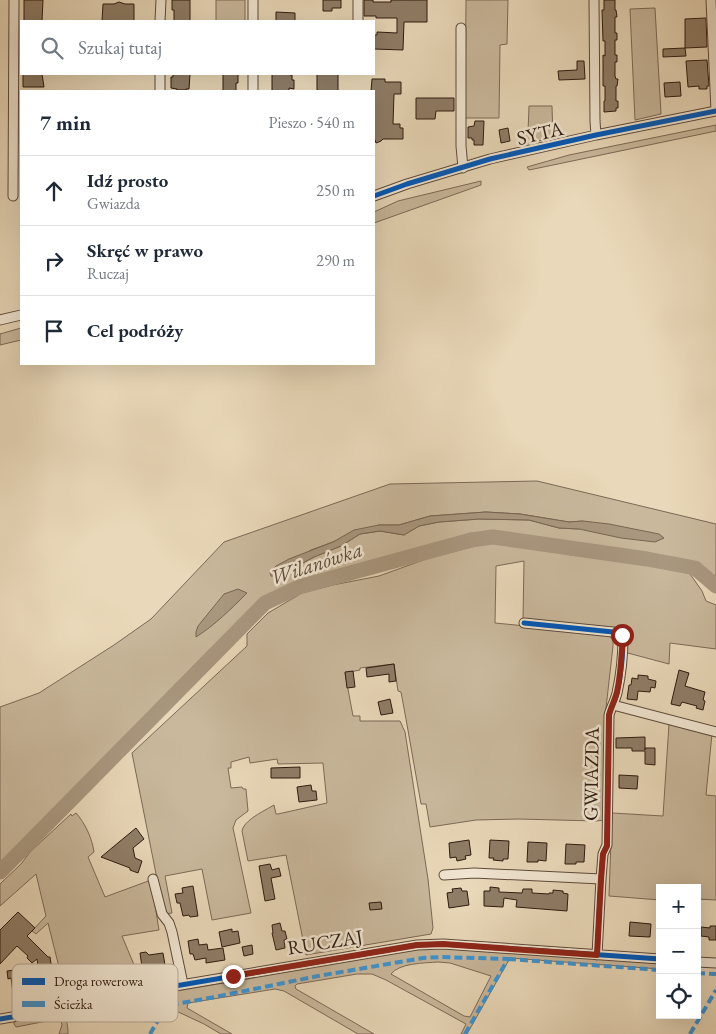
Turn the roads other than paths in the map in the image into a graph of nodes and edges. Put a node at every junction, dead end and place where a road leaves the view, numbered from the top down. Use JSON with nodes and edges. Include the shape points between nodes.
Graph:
{"nodes":[{"id":1,"x":14,"y":0,"type":"edge"},
{"id":2,"x":160,"y":0,"type":"edge"},
{"id":3,"x":253,"y":0,"type":"edge"},
{"id":4,"x":358,"y":0,"type":"edge"},
{"id":5,"x":594,"y":0,"type":"edge"},
{"id":6,"x":711,"y":0,"type":"edge"},
{"id":7,"x":160,"y":20,"type":"edge"},
{"id":8,"x":253,"y":20,"type":"edge"},
{"id":9,"x":358,"y":20,"type":"edge"},
{"id":10,"x":461,"y":28,"type":"dead end"},
{"id":11,"x":160,"y":75,"type":"edge"},
{"id":12,"x":253,"y":75,"type":"edge"},
{"id":13,"x":160,"y":90,"type":"edge"},
{"id":14,"x":253,"y":90,"type":"edge"},
{"id":15,"x":716,"y":111,"type":"edge"},
{"id":16,"x":596,"y":135,"type":"junction"},
{"id":17,"x":463,"y":168,"type":"junction"},
{"id":18,"x":13,"y":196,"type":"dead end"},
{"id":19,"x":375,"y":196,"type":"edge"},
{"id":20,"x":20,"y":315,"type":"edge"},
{"id":21,"x":0,"y":320,"type":"edge"},
{"id":22,"x":524,"y":623,"type":"dead end"},
{"id":23,"x":613,"y":705,"type":"junction"},
{"id":24,"x":716,"y":732,"type":"edge"},
{"id":25,"x":444,"y":875,"type":"dead end"},
{"id":26,"x":153,"y":879,"type":"dead end"},
{"id":27,"x":601,"y":879,"type":"junction"},
{"id":28,"x":597,"y":955,"type":"junction"},
{"id":29,"x":656,"y":959,"type":"edge"},
{"id":30,"x":701,"y":962,"type":"edge"},
{"id":31,"x":716,"y":963,"type":"edge"},
{"id":32,"x":183,"y":984,"type":"junction"},
{"id":33,"x":178,"y":985,"type":"edge"}],
"edges":[{"from":1,"to":18,"type":"street"},
{"from":2,"to":7,"type":"street"},
{"from":3,"to":8,"type":"street"},
{"from":4,"to":9,"type":"street"},
{"from":5,"to":16,"type":"street"},
{"from":6,"to":15,"type":"street"},
{"from":10,"to":17,"type":"street"},
{"from":11,"to":13,"type":"street"},
{"from":12,"to":14,"type":"street"},
{"from":15,"to":16,"type":"street","name":"SYTA"},
{"from":16,"to":17,"type":"street","name":"SYTA"},
{"from":17,"to":19,"type":"street","name":"SYTA"},
{"from":20,"to":21,"type":"street"},
{"from":22,"to":23,"type":"street","name":"GWIAZDA","via":[[622,635]]},
{"from":23,"to":24,"type":"street"},
{"from":23,"to":27,"type":"street","name":"GWIAZDA","via":[[609,715],[607,846],[603,854]]},
{"from":25,"to":27,"type":"street","via":[[474,873]]},
{"from":26,"to":32,"type":"street","via":[[162,916],[172,932]]},
{"from":27,"to":28,"type":"street","name":"GWIAZDA"},
{"from":28,"to":29,"type":"street","name":"RUCZAJ"},
{"from":28,"to":32,"type":"street","name":"RUCZAJ","via":[[417,945]]},
{"from":30,"to":31,"type":"street"},
{"from":32,"to":33,"type":"street","name":"RUCZAJ"}]}
